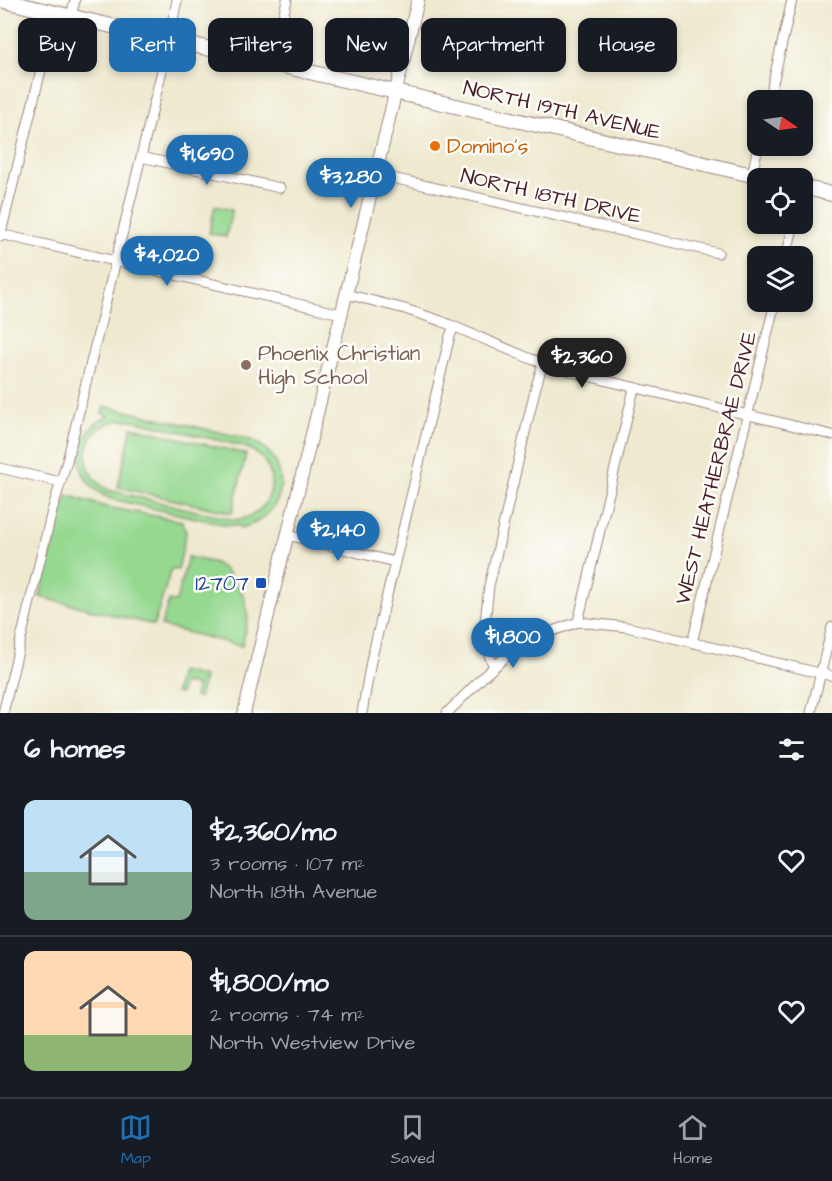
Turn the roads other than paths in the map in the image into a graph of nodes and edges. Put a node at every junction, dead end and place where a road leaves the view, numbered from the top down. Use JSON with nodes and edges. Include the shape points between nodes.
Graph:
{"nodes":[{"id":1,"x":0,"y":0,"type":"edge"},
{"id":2,"x":75,"y":0,"type":"edge"},
{"id":3,"x":177,"y":0,"type":"edge"},
{"id":4,"x":286,"y":0,"type":"edge"},
{"id":5,"x":418,"y":0,"type":"edge"},
{"id":6,"x":792,"y":0,"type":"edge"},
{"id":7,"x":55,"y":13,"type":"junction"},
{"id":8,"x":71,"y":17,"type":"junction"},
{"id":9,"x":173,"y":18,"type":"edge"},
{"id":10,"x":282,"y":18,"type":"edge"},
{"id":11,"x":109,"y":26,"type":"edge"},
{"id":12,"x":161,"y":72,"type":"edge"},
{"id":13,"x":306,"y":72,"type":"edge"},
{"id":14,"x":771,"y":90,"type":"edge"},
{"id":15,"x":396,"y":93,"type":"junction"},
{"id":16,"x":141,"y":157,"type":"junction"},
{"id":17,"x":375,"y":174,"type":"junction"},
{"id":18,"x":747,"y":174,"type":"edge"},
{"id":19,"x":280,"y":188,"type":"dead end"},
{"id":20,"x":813,"y":190,"type":"edge"},
{"id":21,"x":832,"y":194,"type":"edge"},
{"id":22,"x":0,"y":235,"type":"edge"},
{"id":23,"x":718,"y":254,"type":"dead end"},
{"id":24,"x":116,"y":261,"type":"junction"},
{"id":25,"x":346,"y":294,"type":"junction"},
{"id":26,"x":773,"y":312,"type":"edge"},
{"id":27,"x":341,"y":314,"type":"junction"},
{"id":28,"x":454,"y":326,"type":"junction"},
{"id":29,"x":543,"y":363,"type":"junction"},
{"id":30,"x":634,"y":389,"type":"junction"},
{"id":31,"x":747,"y":415,"type":"junction"},
{"id":32,"x":832,"y":435,"type":"edge"},
{"id":33,"x":0,"y":468,"type":"edge"},
{"id":34,"x":60,"y":482,"type":"junction"},
{"id":35,"x":287,"y":535,"type":"junction"},
{"id":36,"x":395,"y":562,"type":"junction"},
{"id":37,"x":578,"y":622,"type":"junction"},
{"id":38,"x":832,"y":627,"type":"edge"},
{"id":39,"x":692,"y":643,"type":"junction"},
{"id":40,"x":494,"y":667,"type":"junction"},
{"id":41,"x":821,"y":673,"type":"junction"},
{"id":42,"x":832,"y":676,"type":"edge"},
{"id":43,"x":4,"y":711,"type":"edge"},
{"id":44,"x":244,"y":713,"type":"edge"},
{"id":45,"x":362,"y":713,"type":"edge"},
{"id":46,"x":447,"y":713,"type":"edge"},
{"id":47,"x":811,"y":713,"type":"edge"}],
"edges":[{"from":1,"to":7,"type":"main road","name":"NORTH 19TH AVENUE"},
{"from":2,"to":8,"type":"street"},
{"from":3,"to":9,"type":"street"},
{"from":4,"to":10,"type":"street"},
{"from":5,"to":15,"type":"main road"},
{"from":6,"to":14,"type":"street"},
{"from":7,"to":8,"type":"main road","name":"NORTH 19TH AVENUE"},
{"from":7,"to":22,"type":"street"},
{"from":8,"to":11,"type":"main road","name":"NORTH 19TH AVENUE"},
{"from":12,"to":16,"type":"street"},
{"from":13,"to":15,"type":"main road","name":"NORTH 19TH AVENUE"},
{"from":15,"to":17,"type":"main road"},
{"from":15,"to":18,"type":"main road","name":"NORTH 19TH AVENUE"},
{"from":16,"to":19,"type":"street"},
{"from":16,"to":24,"type":"street"},
{"from":17,"to":23,"type":"street","name":"NORTH 18TH DRIVE"},
{"from":17,"to":25,"type":"main road"},
{"from":20,"to":21,"type":"main road"},
{"from":22,"to":24,"type":"street"},
{"from":24,"to":27,"type":"street"},
{"from":24,"to":34,"type":"street"},
{"from":25,"to":27,"type":"main road"},
{"from":25,"to":28,"type":"street"},
{"from":26,"to":31,"type":"street","name":"WEST HEATHERBRAE DRIVE"},
{"from":27,"to":35,"type":"main road"},
{"from":28,"to":29,"type":"street"},
{"from":28,"to":36,"type":"street"},
{"from":29,"to":30,"type":"street"},
{"from":29,"to":40,"type":"street","via":[[489,586],[484,632]]},
{"from":30,"to":31,"type":"street"},
{"from":30,"to":37,"type":"street"},
{"from":31,"to":32,"type":"street"},
{"from":31,"to":39,"type":"street","name":"WEST HEATHERBRAE DRIVE"},
{"from":33,"to":34,"type":"street"},
{"from":34,"to":43,"type":"street"},
{"from":35,"to":36,"type":"street"},
{"from":35,"to":44,"type":"main road"},
{"from":36,"to":45,"type":"street"},
{"from":37,"to":39,"type":"street","via":[[627,627]]},
{"from":37,"to":40,"type":"street","via":[[530,639]]},
{"from":38,"to":41,"type":"street"},
{"from":39,"to":41,"type":"street"},
{"from":40,"to":46,"type":"street"},
{"from":41,"to":42,"type":"street"},
{"from":41,"to":47,"type":"street"}]}
